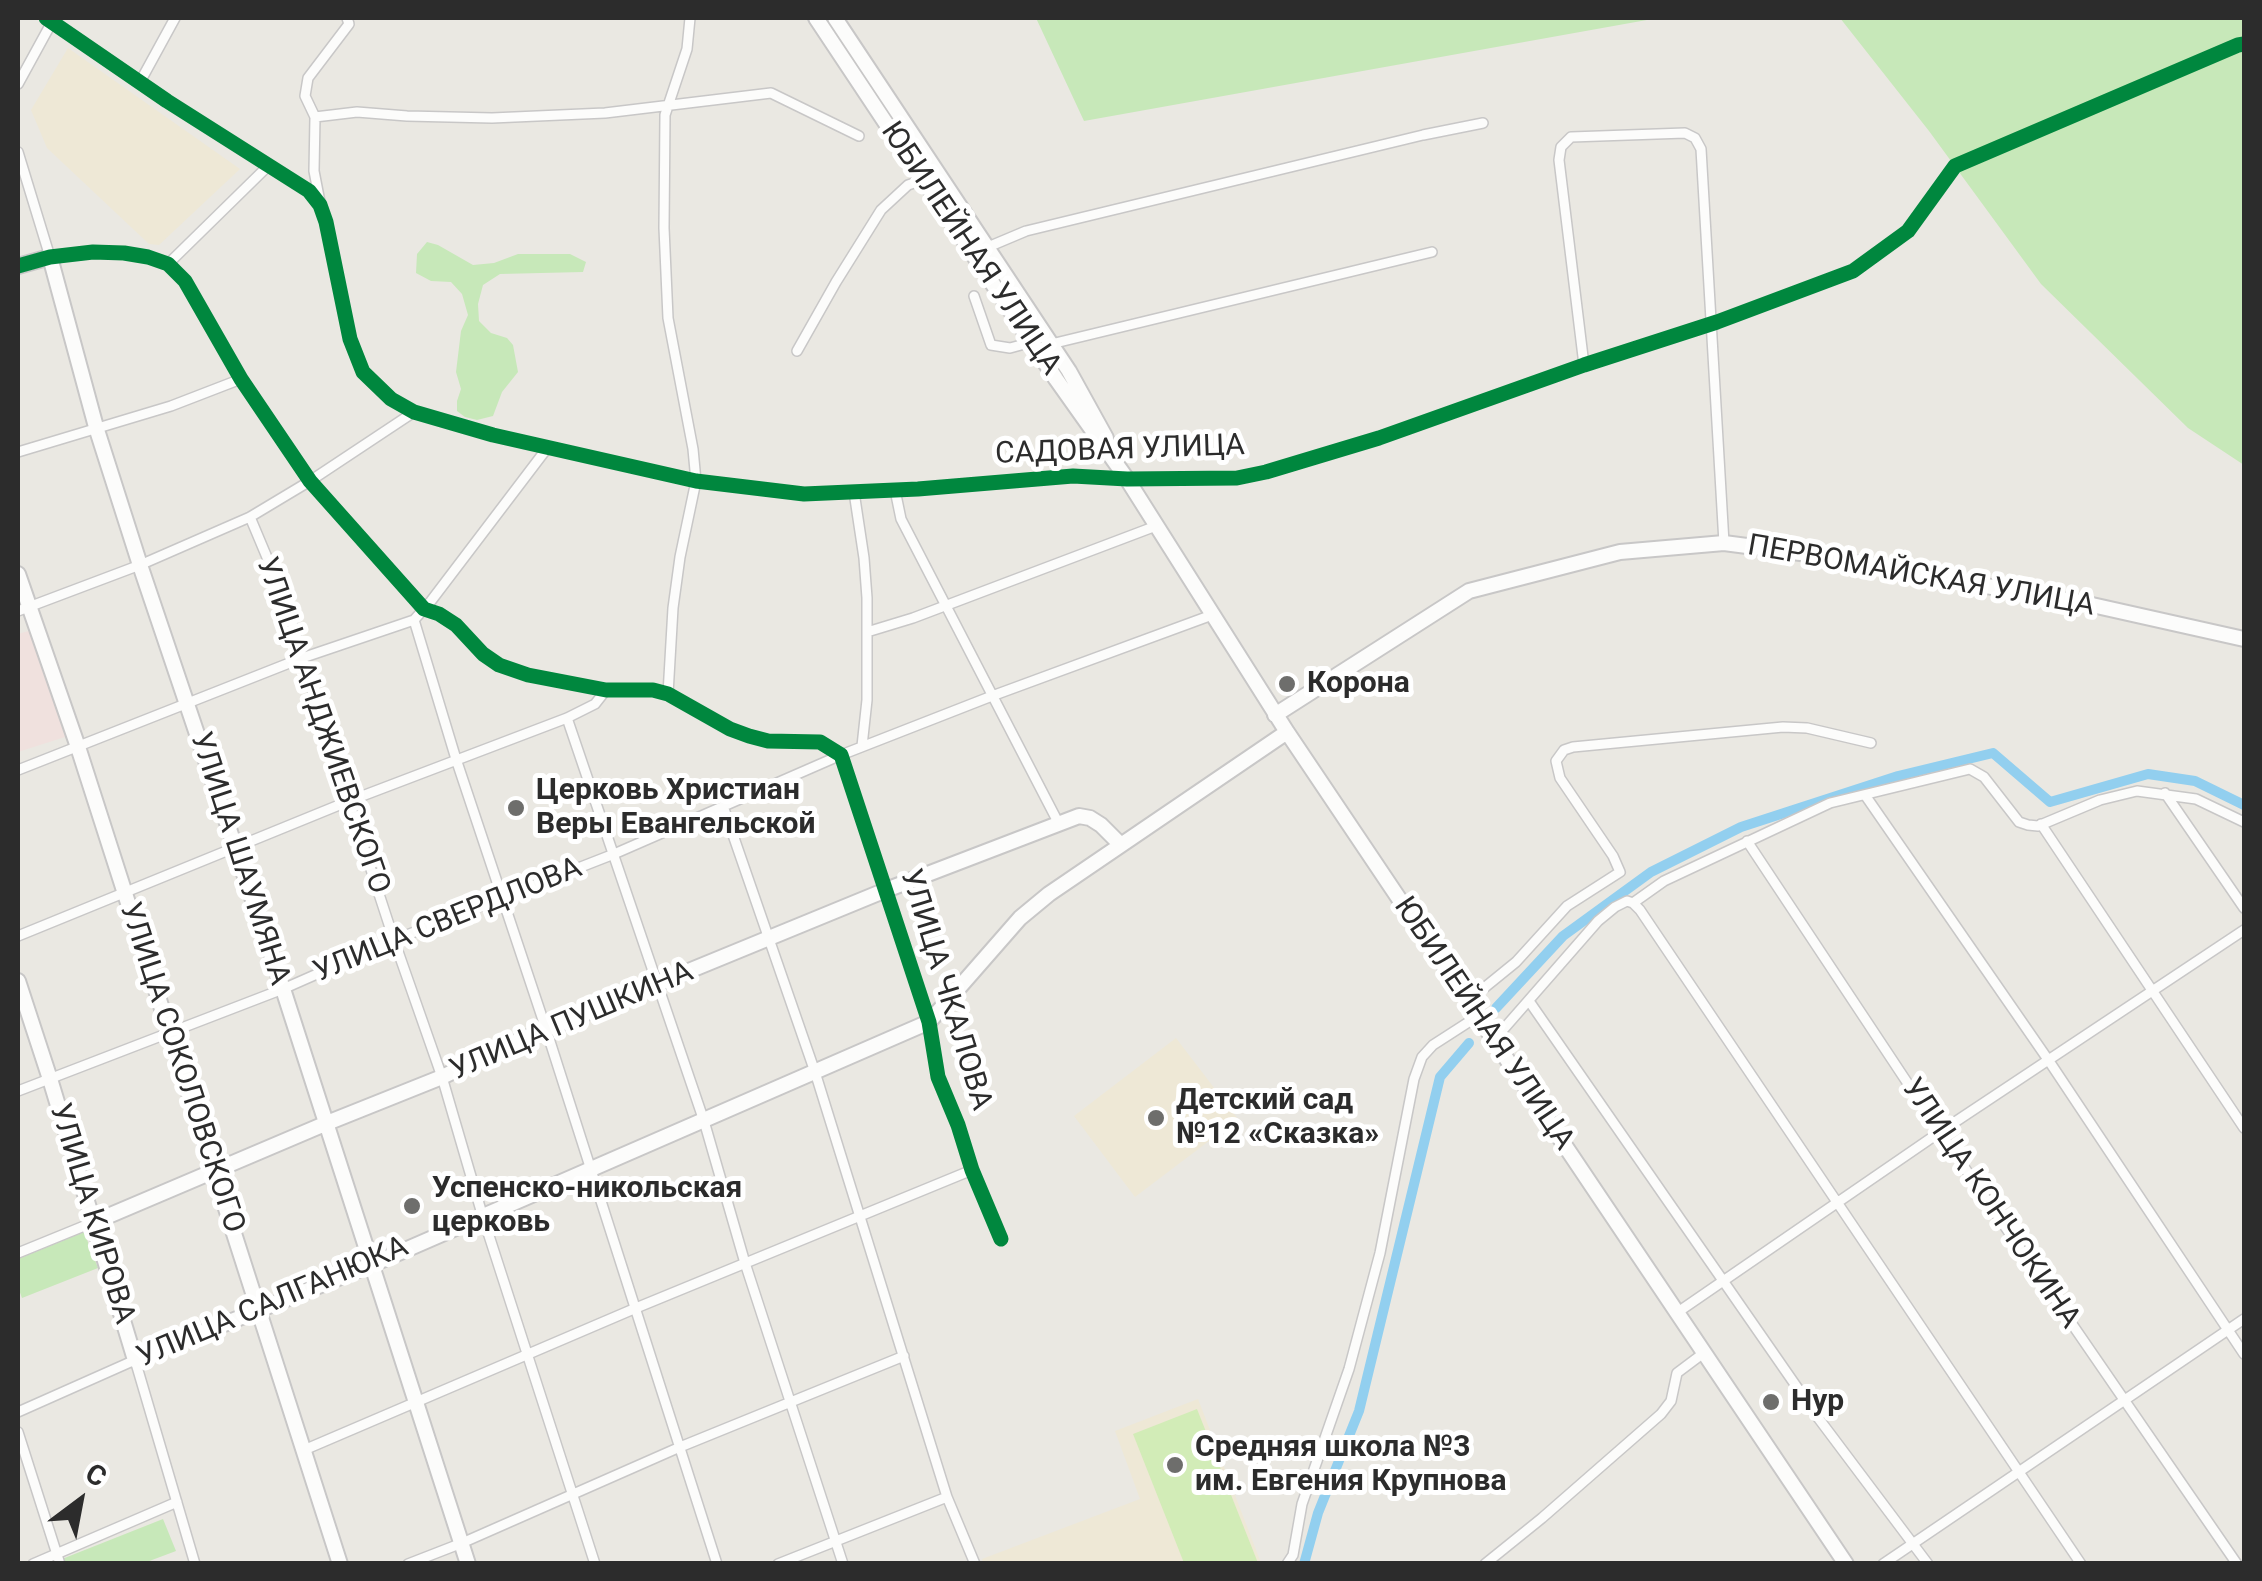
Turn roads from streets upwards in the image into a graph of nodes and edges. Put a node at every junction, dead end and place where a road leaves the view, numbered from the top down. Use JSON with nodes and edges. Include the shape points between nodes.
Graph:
{"nodes":[{"id":1,"x":176,"y":18,"type":"edge"},
{"id":2,"x":348,"y":18,"type":"edge"},
{"id":3,"x":690,"y":18,"type":"edge"},
{"id":4,"x":816,"y":18,"type":"edge"},
{"id":5,"x":835,"y":18,"type":"edge"},
{"id":6,"x":51,"y":19,"type":"edge"},
{"id":7,"x":2244,"y":44,"type":"edge"},
{"id":8,"x":859,"y":68,"type":"junction"},
{"id":9,"x":140,"y":82,"type":"junction"},
{"id":10,"x":18,"y":84,"type":"edge"},
{"id":11,"x":668,"y":104,"type":"junction"},
{"id":12,"x":316,"y":117,"type":"junction"},
{"id":13,"x":1483,"y":124,"type":"dead end"},
{"id":14,"x":860,"y":136,"type":"dead end"},
{"id":15,"x":18,"y":152,"type":"edge"},
{"id":16,"x":268,"y":165,"type":"junction"},
{"id":17,"x":923,"y":180,"type":"junction"},
{"id":18,"x":320,"y":205,"type":"junction"},
{"id":19,"x":988,"y":247,"type":"junction"},
{"id":20,"x":1432,"y":252,"type":"dead end"},
{"id":21,"x":50,"y":257,"type":"junction"},
{"id":22,"x":168,"y":264,"type":"junction"},
{"id":23,"x":18,"y":266,"type":"edge"},
{"id":24,"x":974,"y":296,"type":"dead end"},
{"id":25,"x":1710,"y":324,"type":"junction"},
{"id":26,"x":1032,"y":342,"type":"junction"},
{"id":27,"x":1052,"y":344,"type":"junction"},
{"id":28,"x":796,"y":351,"type":"dead end"},
{"id":29,"x":1584,"y":365,"type":"junction"},
{"id":30,"x":241,"y":379,"type":"junction"},
{"id":31,"x":414,"y":412,"type":"junction"},
{"id":32,"x":96,"y":428,"type":"junction"},
{"id":33,"x":548,"y":447,"type":"junction"},
{"id":34,"x":18,"y":452,"type":"edge"},
{"id":35,"x":1127,"y":479,"type":"junction"},
{"id":36,"x":696,"y":480,"type":"junction"},
{"id":37,"x":310,"y":481,"type":"junction"},
{"id":38,"x":895,"y":490,"type":"junction"},
{"id":39,"x":854,"y":492,"type":"junction"},
{"id":40,"x":250,"y":518,"type":"junction"},
{"id":41,"x":1156,"y":526,"type":"junction"},
{"id":42,"x":1724,"y":544,"type":"junction"},
{"id":43,"x":140,"y":565,"type":"junction"},
{"id":44,"x":18,"y":574,"type":"edge"},
{"id":45,"x":944,"y":606,"type":"junction"},
{"id":46,"x":23,"y":609,"type":"edge"},
{"id":47,"x":424,"y":610,"type":"junction"},
{"id":48,"x":1212,"y":615,"type":"junction"},
{"id":49,"x":414,"y":620,"type":"junction"},
{"id":50,"x":867,"y":632,"type":"junction"},
{"id":51,"x":2244,"y":639,"type":"edge"},
{"id":52,"x":302,"y":658,"type":"junction"},
{"id":53,"x":606,"y":690,"type":"junction"},
{"id":54,"x":668,"y":694,"type":"junction"},
{"id":55,"x":992,"y":696,"type":"junction"},
{"id":56,"x":187,"y":703,"type":"junction"},
{"id":57,"x":1275,"y":715,"type":"junction"},
{"id":58,"x":566,"y":718,"type":"junction"},
{"id":59,"x":1286,"y":732,"type":"junction"},
{"id":60,"x":1872,"y":744,"type":"dead end"},
{"id":61,"x":78,"y":746,"type":"junction"},
{"id":62,"x":862,"y":746,"type":"junction"},
{"id":63,"x":840,"y":755,"type":"junction"},
{"id":64,"x":456,"y":758,"type":"junction"},
{"id":65,"x":18,"y":770,"type":"edge"},
{"id":66,"x":2165,"y":793,"type":"junction"},
{"id":67,"x":1865,"y":795,"type":"junction"},
{"id":68,"x":348,"y":801,"type":"junction"},
{"id":69,"x":723,"y":806,"type":"junction"},
{"id":70,"x":2244,"y":822,"type":"edge"},
{"id":71,"x":1059,"y":824,"type":"junction"},
{"id":72,"x":2041,"y":824,"type":"junction"},
{"id":73,"x":1747,"y":841,"type":"junction"},
{"id":74,"x":1122,"y":845,"type":"junction"},
{"id":75,"x":236,"y":846,"type":"junction"},
{"id":76,"x":614,"y":854,"type":"junction"},
{"id":77,"x":886,"y":890,"type":"junction"},
{"id":78,"x":125,"y":892,"type":"junction"},
{"id":79,"x":504,"y":898,"type":"junction"},
{"id":80,"x":1633,"y":903,"type":"junction"},
{"id":81,"x":2244,"y":908,"type":"edge"},
{"id":82,"x":2244,"y":930,"type":"edge"},
{"id":83,"x":18,"y":936,"type":"edge"},
{"id":84,"x":770,"y":938,"type":"junction"},
{"id":85,"x":394,"y":940,"type":"junction"},
{"id":86,"x":18,"y":980,"type":"edge"},
{"id":87,"x":658,"y":985,"type":"junction"},
{"id":88,"x":283,"y":988,"type":"junction"},
{"id":89,"x":2153,"y":991,"type":"junction"},
{"id":90,"x":1529,"y":1001,"type":"junction"},
{"id":91,"x":1468,"y":1002,"type":"junction"},
{"id":92,"x":1478,"y":1016,"type":"junction"},
{"id":93,"x":928,"y":1022,"type":"junction"},
{"id":94,"x":546,"y":1030,"type":"junction"},
{"id":95,"x":171,"y":1033,"type":"junction"},
{"id":96,"x":1494,"y":1040,"type":"junction"},
{"id":97,"x":2049,"y":1061,"type":"junction"},
{"id":98,"x":815,"y":1072,"type":"junction"},
{"id":99,"x":442,"y":1077,"type":"junction"},
{"id":100,"x":50,"y":1079,"type":"junction"},
{"id":101,"x":18,"y":1091,"type":"edge"},
{"id":102,"x":704,"y":1121,"type":"junction"},
{"id":103,"x":327,"y":1123,"type":"junction"},
{"id":104,"x":2244,"y":1128,"type":"edge"},
{"id":105,"x":1940,"y":1132,"type":"junction"},
{"id":106,"x":592,"y":1169,"type":"junction"},
{"id":107,"x":972,"y":1170,"type":"junction"},
{"id":108,"x":215,"y":1171,"type":"junction"},
{"id":109,"x":1838,"y":1202,"type":"junction"},
{"id":110,"x":482,"y":1214,"type":"junction"},
{"id":111,"x":861,"y":1216,"type":"junction"},
{"id":112,"x":94,"y":1222,"type":"junction"},
{"id":113,"x":1001,"y":1239,"type":"dead end"},
{"id":114,"x":18,"y":1253,"type":"edge"},
{"id":115,"x":373,"y":1264,"type":"junction"},
{"id":116,"x":745,"y":1264,"type":"junction"},
{"id":117,"x":1724,"y":1280,"type":"junction"},
{"id":118,"x":636,"y":1308,"type":"junction"},
{"id":119,"x":258,"y":1310,"type":"junction"},
{"id":120,"x":1678,"y":1312,"type":"junction"},
{"id":121,"x":2244,"y":1319,"type":"edge"},
{"id":122,"x":2228,"y":1330,"type":"junction"},
{"id":123,"x":1704,"y":1352,"type":"junction"},
{"id":124,"x":528,"y":1354,"type":"junction"},
{"id":125,"x":2244,"y":1354,"type":"edge"},
{"id":126,"x":904,"y":1356,"type":"junction"},
{"id":127,"x":136,"y":1360,"type":"junction"},
{"id":128,"x":2125,"y":1401,"type":"junction"},
{"id":129,"x":417,"y":1402,"type":"junction"},
{"id":130,"x":790,"y":1402,"type":"junction"},
{"id":131,"x":18,"y":1412,"type":"edge"},
{"id":132,"x":18,"y":1432,"type":"edge"},
{"id":133,"x":680,"y":1447,"type":"junction"},
{"id":134,"x":304,"y":1450,"type":"junction"},
{"id":135,"x":2019,"y":1472,"type":"junction"},
{"id":136,"x":572,"y":1494,"type":"junction"},
{"id":137,"x":948,"y":1497,"type":"junction"},
{"id":138,"x":178,"y":1502,"type":"junction"},
{"id":139,"x":835,"y":1540,"type":"junction"},
{"id":140,"x":462,"y":1543,"type":"junction"},
{"id":141,"x":1914,"y":1543,"type":"junction"},
{"id":142,"x":59,"y":1558,"type":"edge"},
{"id":143,"x":33,"y":1564,"type":"edge"},
{"id":144,"x":195,"y":1564,"type":"edge"},
{"id":145,"x":340,"y":1564,"type":"edge"},
{"id":146,"x":408,"y":1564,"type":"edge"},
{"id":147,"x":468,"y":1564,"type":"edge"},
{"id":148,"x":595,"y":1564,"type":"edge"},
{"id":149,"x":718,"y":1564,"type":"edge"},
{"id":150,"x":778,"y":1564,"type":"edge"},
{"id":151,"x":843,"y":1564,"type":"edge"},
{"id":152,"x":974,"y":1564,"type":"edge"},
{"id":153,"x":1287,"y":1564,"type":"edge"},
{"id":154,"x":1485,"y":1564,"type":"edge"},
{"id":155,"x":1846,"y":1564,"type":"edge"},
{"id":156,"x":1882,"y":1564,"type":"edge"},
{"id":157,"x":1928,"y":1564,"type":"edge"},
{"id":158,"x":2081,"y":1564,"type":"edge"},
{"id":159,"x":2238,"y":1564,"type":"edge"}],
"edges":[{"from":1,"to":9,"type":"street"},
{"from":2,"to":12,"type":"street","name":"САДОВАЯ УЛИЦА","via":[[308,78],[305,96]]},
{"from":3,"to":11,"type":"street","via":[[688,49]]},
{"from":4,"to":8,"type":"street","name":"ЮБИЛЕЙНАЯ УЛИЦА"},
{"from":5,"to":8,"type":"street","name":"ЮБИЛЕЙНАЯ УЛИЦА"},
{"from":6,"to":9,"type":"street"},
{"from":6,"to":10,"type":"street"},
{"from":7,"to":25,"type":"street","name":"САДОВАЯ УЛИЦА","via":[[1955,166],[1908,231],[1853,271]]},
{"from":8,"to":17,"type":"street","name":"ЮБИЛЕЙНАЯ УЛИЦА"},
{"from":8,"to":19,"type":"street","name":"ЮБИЛЕЙНАЯ УЛИЦА"},
{"from":9,"to":16,"type":"street"},
{"from":11,"to":12,"type":"street","via":[[492,118],[358,112]]},
{"from":11,"to":14,"type":"street","via":[[772,93]]},
{"from":11,"to":36,"type":"street","via":[[668,318]]},
{"from":12,"to":18,"type":"street","name":"САДОВАЯ УЛИЦА"},
{"from":13,"to":19,"type":"street","via":[[1026,231]]},
{"from":15,"to":21,"type":"street","name":"УЛИЦА ШАУМЯНА"},
{"from":16,"to":18,"type":"street"},
{"from":16,"to":22,"type":"street"},
{"from":17,"to":26,"type":"street","name":"ЮБИЛЕЙНАЯ УЛИЦА"},
{"from":17,"to":28,"type":"street","via":[[882,210]]},
{"from":18,"to":31,"type":"street","name":"САДОВАЯ УЛИЦА","via":[[363,372]]},
{"from":19,"to":27,"type":"street","name":"ЮБИЛЕЙНАЯ УЛИЦА"},
{"from":20,"to":27,"type":"street"},
{"from":21,"to":22,"type":"street","via":[[124,253]]},
{"from":21,"to":23,"type":"street"},
{"from":21,"to":32,"type":"street","name":"УЛИЦА ШАУМЯНА"},
{"from":22,"to":30,"type":"street","via":[[185,281]]},
{"from":24,"to":26,"type":"street","via":[[990,344]]},
{"from":25,"to":29,"type":"street","name":"САДОВАЯ УЛИЦА"},
{"from":25,"to":29,"type":"street","via":[[1701,149],[1695,138],[1684,132],[1570,137],[1559,160]]},
{"from":25,"to":42,"type":"street"},
{"from":26,"to":35,"type":"street","name":"ЮБИЛЕЙНАЯ УЛИЦА"},
{"from":27,"to":35,"type":"street","name":"ЮБИЛЕЙНАЯ УЛИЦА"},
{"from":29,"to":35,"type":"street","name":"САДОВАЯ УЛИЦА","via":[[1266,472]]},
{"from":30,"to":32,"type":"street"},
{"from":30,"to":37,"type":"street"},
{"from":31,"to":33,"type":"street","name":"САДОВАЯ УЛИЦА"},
{"from":31,"to":37,"type":"street"},
{"from":32,"to":34,"type":"street"},
{"from":32,"to":43,"type":"street","name":"УЛИЦА ШАУМЯНА"},
{"from":33,"to":36,"type":"street","name":"САДОВАЯ УЛИЦА"},
{"from":33,"to":47,"type":"street"},
{"from":35,"to":38,"type":"street","name":"САДОВАЯ УЛИЦА","via":[[1073,476]]},
{"from":35,"to":41,"type":"street","name":"ЮБИЛЕЙНАЯ УЛИЦА"},
{"from":36,"to":39,"type":"street","name":"САДОВАЯ УЛИЦА","via":[[804,494]]},
{"from":36,"to":54,"type":"street","via":[[673,608]]},
{"from":37,"to":40,"type":"street"},
{"from":37,"to":47,"type":"street"},
{"from":38,"to":39,"type":"street","name":"САДОВАЯ УЛИЦА"},
{"from":38,"to":45,"type":"street"},
{"from":39,"to":50,"type":"street"},
{"from":40,"to":43,"type":"street"},
{"from":40,"to":52,"type":"street","name":"УЛИЦА АНДЖИЕВСКОГО"},
{"from":41,"to":45,"type":"street"},
{"from":41,"to":48,"type":"street","name":"ЮБИЛЕЙНАЯ УЛИЦА"},
{"from":42,"to":51,"type":"street","name":"ПЕРВОМАЙСКАЯ УЛИЦА","via":[[2054,598]]},
{"from":42,"to":57,"type":"street","name":"ПЕРВОМАЙСКАЯ УЛИЦА","via":[[1620,552],[1470,591]]},
{"from":43,"to":46,"type":"street"},
{"from":43,"to":56,"type":"street","name":"УЛИЦА ШАУМЯНА"},
{"from":44,"to":46,"type":"street","name":"УЛИЦА СОКОЛОВСКОГО"},
{"from":45,"to":50,"type":"street"},
{"from":45,"to":55,"type":"street"},
{"from":46,"to":61,"type":"street","name":"УЛИЦА СОКОЛОВСКОГО"},
{"from":47,"to":49,"type":"street"},
{"from":47,"to":53,"type":"street","via":[[456,624],[499,665]]},
{"from":48,"to":55,"type":"street","name":"УЛИЦА СВЕРДЛОВА"},
{"from":48,"to":57,"type":"street","name":"ЮБИЛЕЙНАЯ УЛИЦА"},
{"from":49,"to":52,"type":"street"},
{"from":49,"to":64,"type":"street"},
{"from":50,"to":62,"type":"street"},
{"from":52,"to":56,"type":"street"},
{"from":52,"to":68,"type":"street","name":"УЛИЦА АНДЖИЕВСКОГО"},
{"from":53,"to":54,"type":"street"},
{"from":53,"to":58,"type":"street"},
{"from":54,"to":63,"type":"street","via":[[730,729],[768,741],[820,742]]},
{"from":55,"to":62,"type":"street","name":"УЛИЦА СВЕРДЛОВА"},
{"from":55,"to":71,"type":"street"},
{"from":56,"to":61,"type":"street"},
{"from":56,"to":75,"type":"street","name":"УЛИЦА ШАУМЯНА"},
{"from":57,"to":59,"type":"street","name":"ЮБИЛЕЙНАЯ УЛИЦА"},
{"from":58,"to":64,"type":"street"},
{"from":58,"to":76,"type":"street"},
{"from":59,"to":74,"type":"street","name":"УЛИЦА САЛГАНЮКА"},
{"from":59,"to":91,"type":"street","name":"ЮБИЛЕЙНАЯ УЛИЦА"},
{"from":60,"to":91,"type":"street","via":[[1783,727],[1564,750],[1556,762],[1560,778],[1620,872],[1567,906]]},
{"from":61,"to":65,"type":"street"},
{"from":61,"to":78,"type":"street","name":"УЛИЦА СОКОЛОВСКОГО"},
{"from":62,"to":63,"type":"street","name":"УЛИЦА СВЕРДЛОВА"},
{"from":63,"to":69,"type":"street","name":"УЛИЦА СВЕРДЛОВА"},
{"from":63,"to":77,"type":"street","name":"УЛИЦА ЧКАЛОВА"},
{"from":64,"to":68,"type":"street"},
{"from":64,"to":79,"type":"street"},
{"from":66,"to":70,"type":"street","via":[[2196,799]]},
{"from":66,"to":72,"type":"street","via":[[2100,800]]},
{"from":66,"to":81,"type":"street"},
{"from":67,"to":72,"type":"street","via":[[1970,770],[1984,777],[2019,822]]},
{"from":67,"to":73,"type":"street"},
{"from":67,"to":97,"type":"street"},
{"from":68,"to":75,"type":"street"},
{"from":68,"to":85,"type":"street","name":"УЛИЦА АНДЖИЕВСКОГО"},
{"from":69,"to":76,"type":"street","name":"УЛИЦА СВЕРДЛОВА"},
{"from":69,"to":84,"type":"street"},
{"from":71,"to":74,"type":"street","name":"УЛИЦА ПУШКИНА","via":[[1090,818]]},
{"from":71,"to":77,"type":"street","name":"УЛИЦА ПУШКИНА"},
{"from":72,"to":89,"type":"street"},
{"from":73,"to":80,"type":"street","via":[[1664,880]]},
{"from":73,"to":105,"type":"street","name":"УЛИЦА КОНЧОКИНА"},
{"from":74,"to":93,"type":"street","name":"УЛИЦА САЛГАНЮКА","via":[[1020,918]]},
{"from":75,"to":78,"type":"street"},
{"from":75,"to":88,"type":"street","name":"УЛИЦА ШАУМЯНА"},
{"from":76,"to":79,"type":"street","name":"УЛИЦА СВЕРДЛОВА"},
{"from":76,"to":87,"type":"street"},
{"from":77,"to":84,"type":"street","name":"УЛИЦА ПУШКИНА"},
{"from":77,"to":93,"type":"street","name":"УЛИЦА ЧКАЛОВА"},
{"from":78,"to":83,"type":"street"},
{"from":78,"to":95,"type":"street","name":"УЛИЦА СОКОЛОВСКОГО"},
{"from":79,"to":85,"type":"street","name":"УЛИЦА СВЕРДЛОВА"},
{"from":79,"to":94,"type":"street"},
{"from":80,"to":90,"type":"street","via":[[1598,921]]},
{"from":80,"to":109,"type":"street"},
{"from":82,"to":89,"type":"street"},
{"from":84,"to":87,"type":"street","name":"УЛИЦА ПУШКИНА"},
{"from":84,"to":98,"type":"street"},
{"from":85,"to":88,"type":"street","name":"УЛИЦА СВЕРДЛОВА"},
{"from":85,"to":99,"type":"street","name":"УЛИЦА АНДЖИЕВСКОГО"},
{"from":86,"to":100,"type":"street","name":"УЛИЦА КИРОВА"},
{"from":87,"to":94,"type":"street","name":"УЛИЦА ПУШКИНА"},
{"from":87,"to":102,"type":"street"},
{"from":88,"to":95,"type":"street","name":"УЛИЦА СВЕРДЛОВА"},
{"from":88,"to":103,"type":"street","name":"УЛИЦА ШАУМЯНА"},
{"from":89,"to":97,"type":"street"},
{"from":89,"to":104,"type":"street"},
{"from":90,"to":96,"type":"street"},
{"from":90,"to":117,"type":"street"},
{"from":91,"to":92,"type":"street","name":"ЮБИЛЕЙНАЯ УЛИЦА"},
{"from":92,"to":96,"type":"street","name":"ЮБИЛЕЙНАЯ УЛИЦА"},
{"from":92,"to":153,"type":"street","via":[[1434,1045],[1414,1079],[1350,1370]]},
{"from":93,"to":98,"type":"street","name":"УЛИЦА САЛГАНЮКА"},
{"from":93,"to":107,"type":"street","name":"УЛИЦА ЧКАЛОВА","via":[[938,1077]]},
{"from":94,"to":99,"type":"street","name":"УЛИЦА ПУШКИНА"},
{"from":94,"to":106,"type":"street"},
{"from":95,"to":100,"type":"street","name":"УЛИЦА СВЕРДЛОВА"},
{"from":95,"to":108,"type":"street","name":"УЛИЦА СОКОЛОВСКОГО"},
{"from":96,"to":120,"type":"street","name":"ЮБИЛЕЙНАЯ УЛИЦА"},
{"from":97,"to":105,"type":"street"},
{"from":97,"to":122,"type":"street"},
{"from":98,"to":102,"type":"street","name":"УЛИЦА САЛГАНЮКА"},
{"from":98,"to":111,"type":"street"},
{"from":99,"to":103,"type":"street","name":"УЛИЦА ПУШКИНА"},
{"from":99,"to":110,"type":"street","name":"УЛИЦА АНДЖИЕВСКОГО"},
{"from":100,"to":101,"type":"street","name":"УЛИЦА СВЕРДЛОВА"},
{"from":100,"to":112,"type":"street","name":"УЛИЦА КИРОВА"},
{"from":102,"to":106,"type":"street","name":"УЛИЦА САЛГАНЮКА"},
{"from":102,"to":116,"type":"street"},
{"from":103,"to":108,"type":"street","name":"УЛИЦА ПУШКИНА"},
{"from":103,"to":115,"type":"street","name":"УЛИЦА ШАУМЯНА"},
{"from":105,"to":109,"type":"street"},
{"from":105,"to":128,"type":"street","name":"УЛИЦА КОНЧОКИНА"},
{"from":106,"to":110,"type":"street","name":"УЛИЦА САЛГАНЮКА"},
{"from":106,"to":118,"type":"street"},
{"from":107,"to":111,"type":"street"},
{"from":107,"to":113,"type":"street","name":"УЛИЦА ЧКАЛОВА"},
{"from":108,"to":112,"type":"street","name":"УЛИЦА ПУШКИНА"},
{"from":108,"to":119,"type":"street","name":"УЛИЦА СОКОЛОВСКОГО"},
{"from":109,"to":117,"type":"street"},
{"from":109,"to":135,"type":"street"},
{"from":110,"to":115,"type":"street","name":"УЛИЦА САЛГАНЮКА"},
{"from":110,"to":124,"type":"street","name":"УЛИЦА АНДЖИЕВСКОГО"},
{"from":111,"to":116,"type":"street"},
{"from":111,"to":126,"type":"street"},
{"from":112,"to":114,"type":"street","name":"УЛИЦА ПУШКИНА"},
{"from":112,"to":127,"type":"street","name":"УЛИЦА КИРОВА"},
{"from":115,"to":119,"type":"street","name":"УЛИЦА САЛГАНЮКА"},
{"from":115,"to":129,"type":"street","name":"УЛИЦА ШАУМЯНА"},
{"from":116,"to":118,"type":"street"},
{"from":116,"to":130,"type":"street"},
{"from":117,"to":120,"type":"street"},
{"from":117,"to":141,"type":"street"},
{"from":118,"to":124,"type":"street"},
{"from":118,"to":133,"type":"street"},
{"from":119,"to":127,"type":"street","name":"УЛИЦА САЛГАНЮКА"},
{"from":119,"to":134,"type":"street","name":"УЛИЦА СОКОЛОВСКОГО"},
{"from":120,"to":123,"type":"street","name":"ЮБИЛЕЙНАЯ УЛИЦА"},
{"from":121,"to":122,"type":"street"},
{"from":122,"to":125,"type":"street"},
{"from":122,"to":128,"type":"street"},
{"from":123,"to":154,"type":"street","via":[[1677,1373],[1662,1414]]},
{"from":123,"to":155,"type":"street","name":"ЮБИЛЕЙНАЯ УЛИЦА"},
{"from":124,"to":129,"type":"street"},
{"from":124,"to":136,"type":"street","name":"УЛИЦА АНДЖИЕВСКОГО"},
{"from":126,"to":130,"type":"street"},
{"from":126,"to":137,"type":"street"},
{"from":127,"to":131,"type":"street","name":"УЛИЦА САЛГАНЮКА"},
{"from":127,"to":138,"type":"street","name":"УЛИЦА КИРОВА"},
{"from":128,"to":135,"type":"street"},
{"from":128,"to":159,"type":"street","name":"УЛИЦА КОНЧОКИНА"},
{"from":129,"to":134,"type":"street"},
{"from":129,"to":140,"type":"street","name":"УЛИЦА ШАУМЯНА"},
{"from":130,"to":133,"type":"street"},
{"from":130,"to":139,"type":"street"},
{"from":132,"to":142,"type":"street"},
{"from":133,"to":136,"type":"street"},
{"from":133,"to":149,"type":"street"},
{"from":134,"to":145,"type":"street","name":"УЛИЦА СОКОЛОВСКОГО"},
{"from":135,"to":141,"type":"street"},
{"from":135,"to":158,"type":"street"},
{"from":136,"to":140,"type":"street"},
{"from":136,"to":148,"type":"street","name":"УЛИЦА АНДЖИЕВСКОГО"},
{"from":137,"to":139,"type":"street"},
{"from":137,"to":152,"type":"street"},
{"from":138,"to":142,"type":"street"},
{"from":138,"to":144,"type":"street","name":"УЛИЦА КИРОВА"},
{"from":139,"to":150,"type":"street"},
{"from":139,"to":151,"type":"street"},
{"from":140,"to":146,"type":"street"},
{"from":140,"to":147,"type":"street","name":"УЛИЦА ШАУМЯНА"},
{"from":141,"to":156,"type":"street"},
{"from":141,"to":157,"type":"street"},
{"from":142,"to":143,"type":"street"}]}
